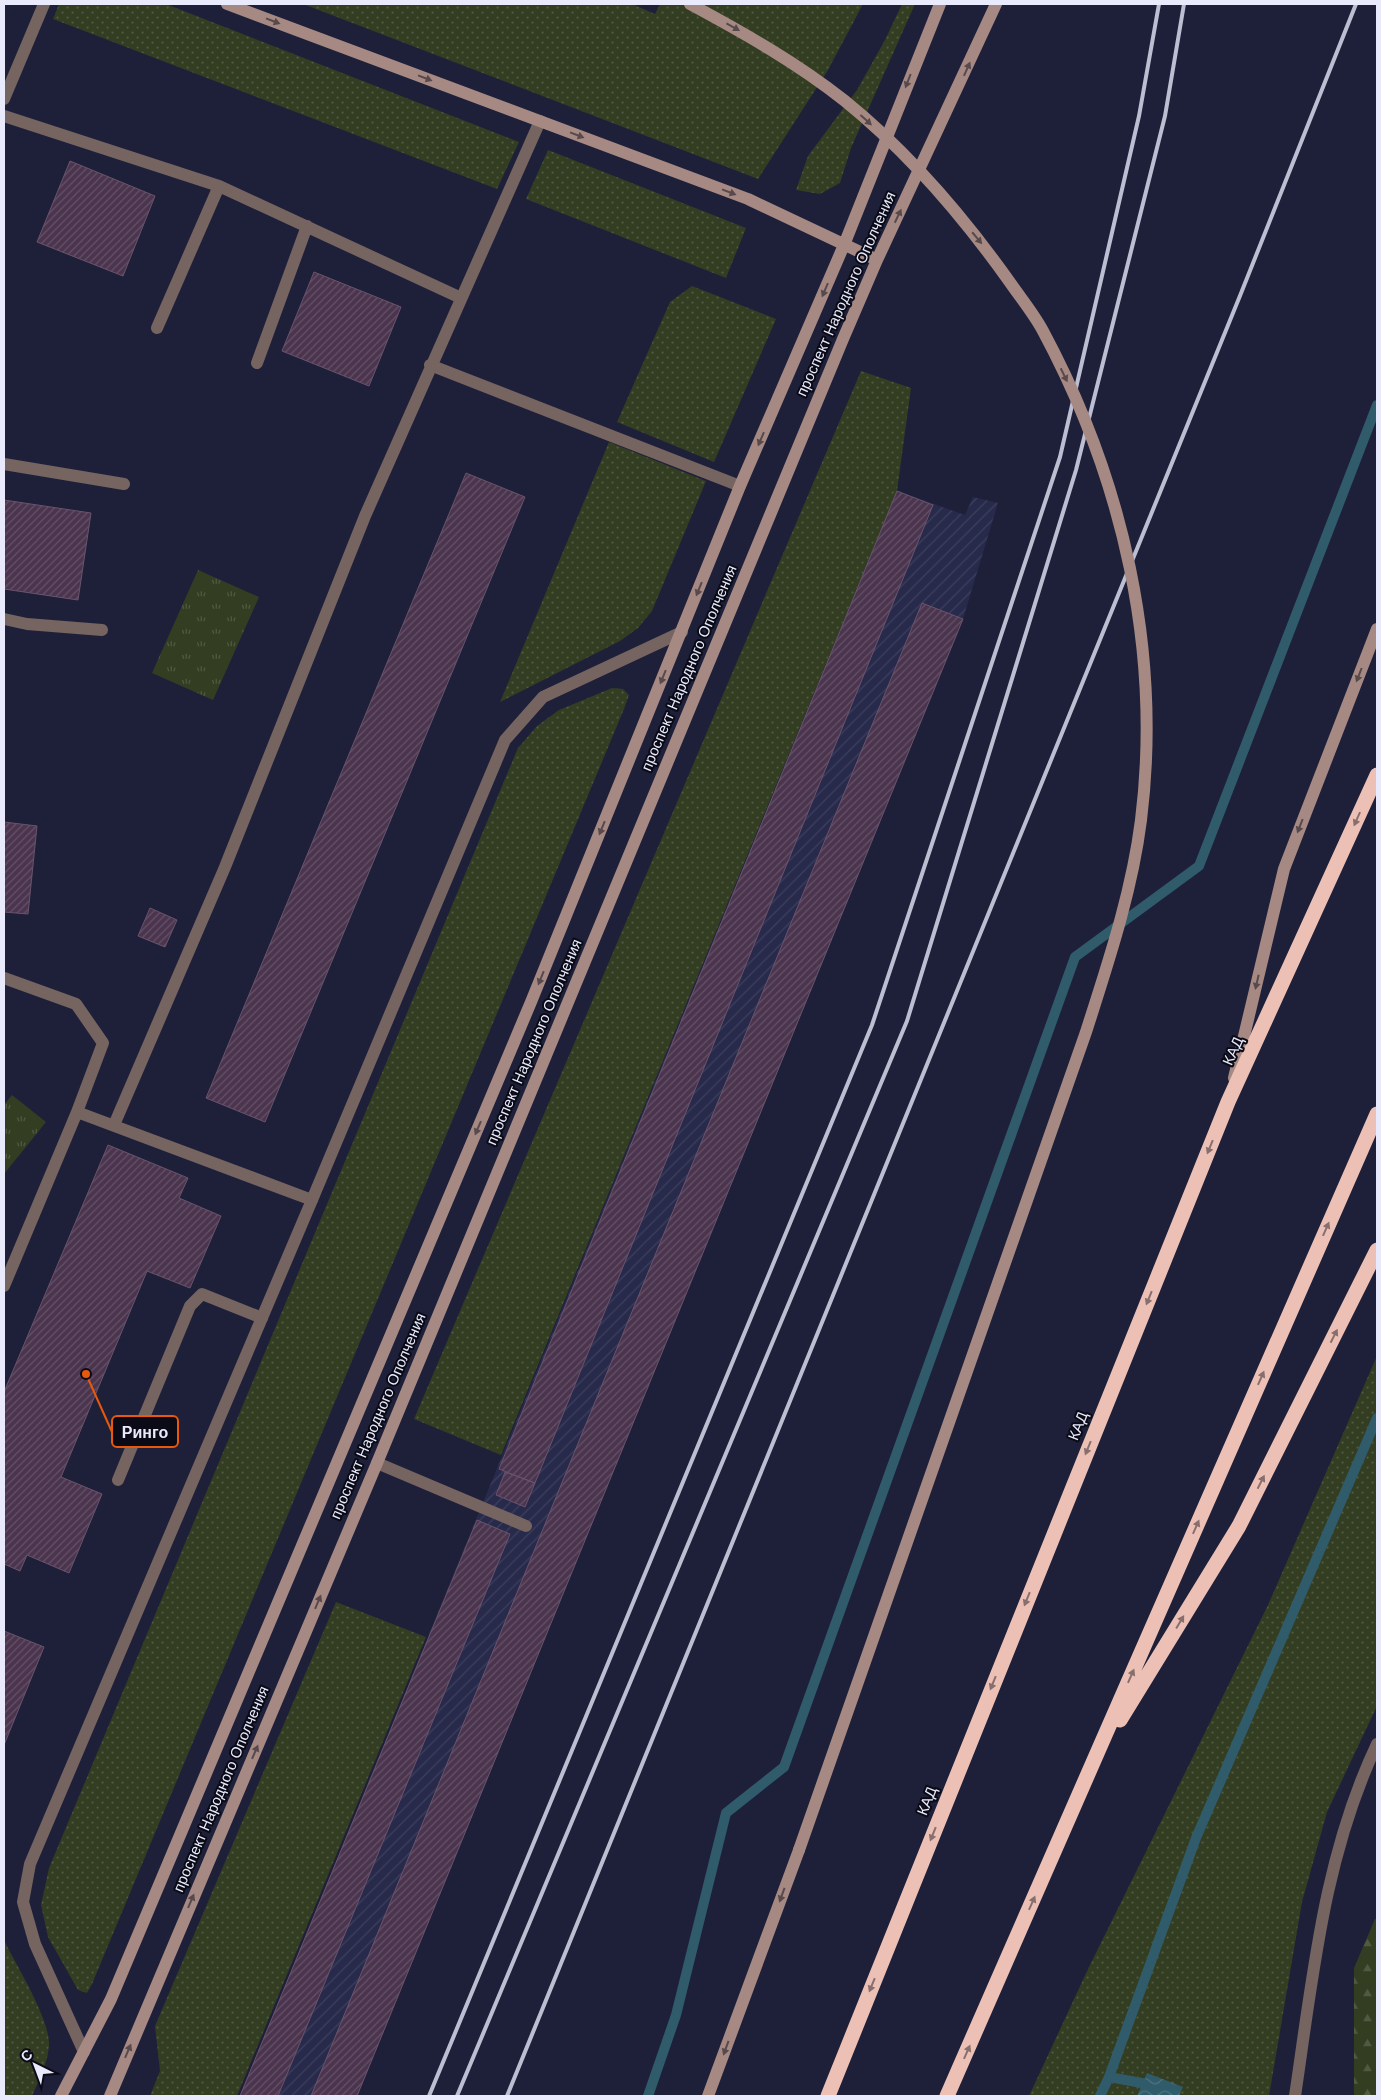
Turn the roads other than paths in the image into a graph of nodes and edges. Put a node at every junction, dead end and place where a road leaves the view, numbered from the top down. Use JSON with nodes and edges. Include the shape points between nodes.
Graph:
{"nodes":[{"id":1,"x":44,"y":4,"type":"edge"},
{"id":2,"x":227,"y":4,"type":"edge"},
{"id":3,"x":690,"y":4,"type":"edge"},
{"id":4,"x":940,"y":4,"type":"edge"},
{"id":5,"x":996,"y":4,"type":"edge"},
{"id":6,"x":4,"y":99,"type":"edge"},
{"id":7,"x":4,"y":116,"type":"edge"},
{"id":8,"x":540,"y":121,"type":"junction"},
{"id":9,"x":219,"y":186,"type":"junction"},
{"id":10,"x":307,"y":226,"type":"junction"},
{"id":11,"x":844,"y":245,"type":"junction"},
{"id":12,"x":877,"y":260,"type":"junction"},
{"id":13,"x":461,"y":298,"type":"junction"},
{"id":14,"x":158,"y":328,"type":"dead end"},
{"id":15,"x":257,"y":363,"type":"dead end"},
{"id":16,"x":430,"y":365,"type":"junction"},
{"id":17,"x":4,"y":464,"type":"edge"},
{"id":18,"x":124,"y":484,"type":"dead end"},
{"id":19,"x":740,"y":486,"type":"junction"},
{"id":20,"x":4,"y":619,"type":"edge"},
{"id":21,"x":1377,"y":629,"type":"edge"},
{"id":22,"x":102,"y":630,"type":"dead end"},
{"id":23,"x":682,"y":632,"type":"junction"},
{"id":24,"x":1377,"y":775,"type":"edge"},
{"id":25,"x":4,"y":978,"type":"edge"},
{"id":26,"x":1228,"y":1102,"type":"junction"},
{"id":27,"x":77,"y":1112,"type":"junction"},
{"id":28,"x":1377,"y":1114,"type":"edge"},
{"id":29,"x":114,"y":1125,"type":"junction"},
{"id":30,"x":312,"y":1200,"type":"junction"},
{"id":31,"x":1377,"y":1250,"type":"edge"},
{"id":32,"x":4,"y":1286,"type":"edge"},
{"id":33,"x":262,"y":1318,"type":"junction"},
{"id":34,"x":377,"y":1463,"type":"junction"},
{"id":35,"x":118,"y":1480,"type":"dead end"},
{"id":36,"x":526,"y":1526,"type":"dead end"},
{"id":37,"x":1377,"y":1744,"type":"edge"},
{"id":38,"x":1091,"y":1768,"type":"junction"},
{"id":39,"x":84,"y":2052,"type":"junction"},
{"id":40,"x":61,"y":2096,"type":"edge"},
{"id":41,"x":110,"y":2096,"type":"edge"},
{"id":42,"x":708,"y":2096,"type":"edge"},
{"id":43,"x":828,"y":2096,"type":"edge"},
{"id":44,"x":948,"y":2096,"type":"edge"},
{"id":45,"x":1295,"y":2096,"type":"edge"}],
"edges":[{"from":1,"to":6,"type":"street"},
{"from":2,"to":8,"type":"main road","one_way":true},
{"from":3,"to":42,"type":"main road","one_way":true,"bridge":true,"via":[[770,47],[845,101],[910,161],[988,252],[1042,328],[1097,447],[1130,563],[1141,623],[1146,753],[1141,820],[1114,944],[1086,1032],[799,1850]]},
{"from":4,"to":11,"type":"main road","name":"проспект Народного Ополчения","one_way":true},
{"from":12,"to":5,"type":"main road","name":"проспект Народного Ополчения","one_way":true},
{"from":7,"to":9,"type":"street"},
{"from":8,"to":11,"type":"main road","one_way":true,"via":[[748,199]]},
{"from":8,"to":13,"type":"street"},
{"from":9,"to":10,"type":"street"},
{"from":9,"to":14,"type":"street"},
{"from":10,"to":13,"type":"street"},
{"from":10,"to":15,"type":"street"},
{"from":11,"to":12,"type":"main road"},
{"from":11,"to":19,"type":"main road","name":"проспект Народного Ополчения","one_way":true},
{"from":12,"to":34,"type":"main road","name":"проспект Народного Ополчения"},
{"from":13,"to":16,"type":"street"},
{"from":16,"to":19,"type":"street"},
{"from":16,"to":29,"type":"street","via":[[225,867]]},
{"from":17,"to":18,"type":"street"},
{"from":19,"to":23,"type":"main road","name":"проспект Народного Ополчения","one_way":true},
{"from":20,"to":22,"type":"street"},
{"from":21,"to":26,"type":"main road","one_way":true,"via":[[1284,869]]},
{"from":23,"to":30,"type":"street","via":[[544,696],[505,740]]},
{"from":23,"to":39,"type":"main road","name":"проспект Народного Ополчения","one_way":true,"via":[[531,1002],[111,1999]]},
{"from":24,"to":26,"type":"highway","name":"КАД","one_way":true},
{"from":25,"to":27,"type":"street","via":[[76,1004],[103,1043]]},
{"from":26,"to":43,"type":"highway","name":"КАД","one_way":true},
{"from":27,"to":29,"type":"street"},
{"from":27,"to":32,"type":"street"},
{"from":38,"to":28,"type":"highway","one_way":true},
{"from":29,"to":30,"type":"street"},
{"from":30,"to":33,"type":"street"},
{"from":38,"to":31,"type":"highway","one_way":true,"via":[[1239,1526]]},
{"from":33,"to":35,"type":"street","via":[[202,1294],[190,1306]]},
{"from":33,"to":39,"type":"street","via":[[30,1864],[23,1902],[25,1910],[35,1944]]},
{"from":34,"to":36,"type":"street"},
{"from":41,"to":34,"type":"main road","name":"проспект Народного Ополчения","one_way":true},
{"from":37,"to":45,"type":"street","via":[[1340,1840],[1321,1916]]},
{"from":44,"to":38,"type":"highway","one_way":true},
{"from":39,"to":40,"type":"main road","name":"проспект Народного Ополчения"}]}
